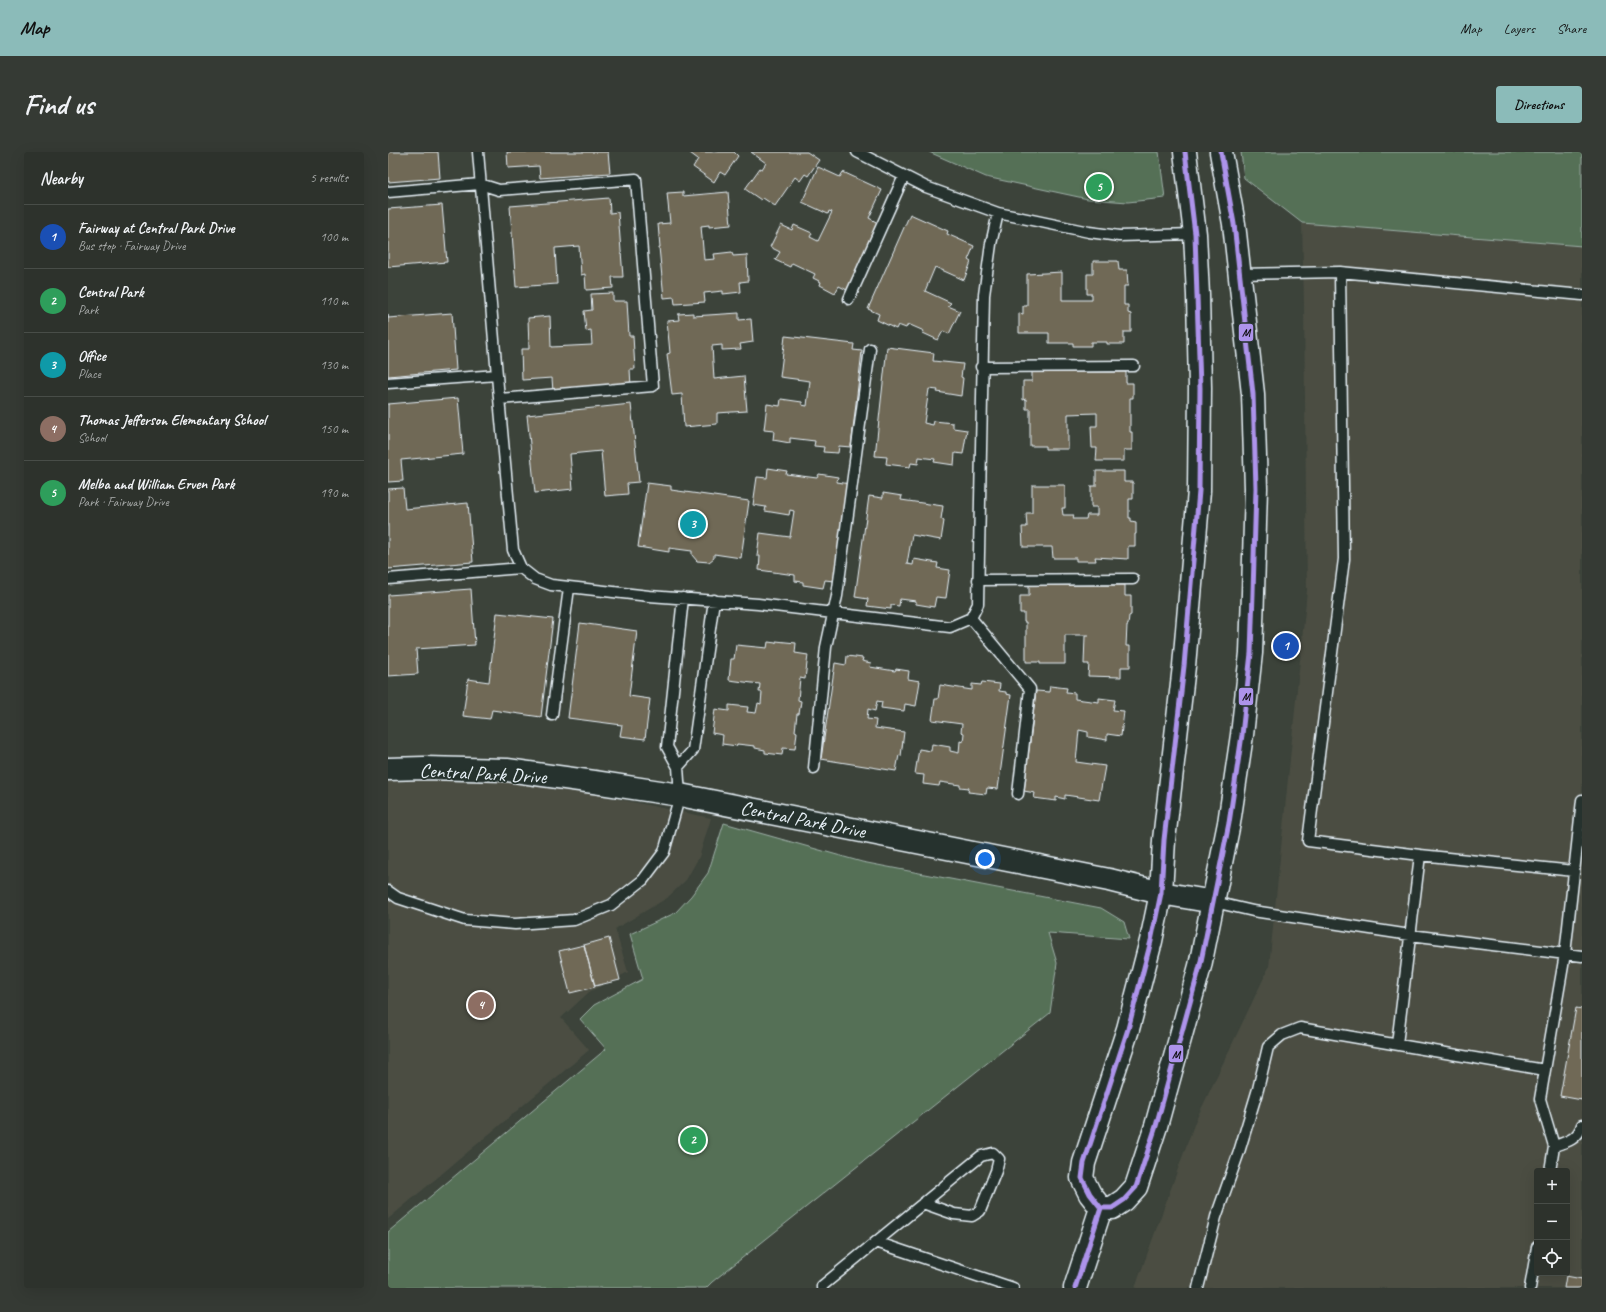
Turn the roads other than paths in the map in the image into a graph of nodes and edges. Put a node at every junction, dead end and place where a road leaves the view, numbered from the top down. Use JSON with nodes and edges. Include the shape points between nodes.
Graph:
{"nodes":[{"id":1,"x":478,"y":152,"type":"edge"},
{"id":2,"x":857,"y":152,"type":"edge"},
{"id":3,"x":1185,"y":152,"type":"edge"},
{"id":4,"x":1221,"y":152,"type":"edge"},
{"id":5,"x":904,"y":176,"type":"junction"},
{"id":6,"x":480,"y":184,"type":"junction"},
{"id":7,"x":388,"y":192,"type":"edge"},
{"id":8,"x":998,"y":213,"type":"junction"},
{"id":9,"x":1195,"y":234,"type":"junction"},
{"id":10,"x":1340,"y":272,"type":"junction"},
{"id":11,"x":1240,"y":274,"type":"junction"},
{"id":12,"x":1582,"y":295,"type":"edge"},
{"id":13,"x":849,"y":299,"type":"dead end"},
{"id":14,"x":870,"y":349,"type":"dead end"},
{"id":15,"x":1134,"y":366,"type":"dead end"},
{"id":16,"x":981,"y":367,"type":"junction"},
{"id":17,"x":497,"y":374,"type":"junction"},
{"id":18,"x":388,"y":384,"type":"edge"},
{"id":19,"x":499,"y":398,"type":"junction"},
{"id":20,"x":521,"y":568,"type":"junction"},
{"id":21,"x":388,"y":579,"type":"edge"},
{"id":22,"x":1133,"y":579,"type":"dead end"},
{"id":23,"x":978,"y":580,"type":"junction"},
{"id":24,"x":569,"y":588,"type":"junction"},
{"id":25,"x":683,"y":598,"type":"junction"},
{"id":26,"x":714,"y":600,"type":"junction"},
{"id":27,"x":834,"y":613,"type":"junction"},
{"id":28,"x":971,"y":618,"type":"junction"},
{"id":29,"x":552,"y":715,"type":"dead end"},
{"id":30,"x":678,"y":767,"type":"junction"},
{"id":31,"x":814,"y":768,"type":"dead end"},
{"id":32,"x":388,"y":769,"type":"edge"},
{"id":33,"x":1018,"y":794,"type":"dead end"},
{"id":34,"x":680,"y":795,"type":"junction"},
{"id":35,"x":1582,"y":800,"type":"edge"},
{"id":36,"x":1420,"y":855,"type":"junction"},
{"id":37,"x":1574,"y":871,"type":"junction"},
{"id":38,"x":1577,"y":889,"type":"edge"},
{"id":39,"x":388,"y":891,"type":"edge"},
{"id":40,"x":1161,"y":893,"type":"junction"},
{"id":41,"x":1214,"y":902,"type":"junction"},
{"id":42,"x":1410,"y":935,"type":"junction"},
{"id":43,"x":1565,"y":954,"type":"junction"},
{"id":44,"x":1582,"y":956,"type":"edge"},
{"id":45,"x":1397,"y":1044,"type":"junction"},
{"id":46,"x":1545,"y":1070,"type":"junction"},
{"id":47,"x":1582,"y":1126,"type":"edge"},
{"id":48,"x":1554,"y":1146,"type":"junction"},
{"id":49,"x":1550,"y":1168,"type":"edge"},
{"id":50,"x":923,"y":1203,"type":"junction"},
{"id":51,"x":1101,"y":1208,"type":"junction"},
{"id":52,"x":876,"y":1242,"type":"junction"},
{"id":53,"x":1534,"y":1265,"type":"edge"},
{"id":54,"x":822,"y":1288,"type":"edge"},
{"id":55,"x":1013,"y":1288,"type":"edge"},
{"id":56,"x":1075,"y":1288,"type":"edge"},
{"id":57,"x":1198,"y":1288,"type":"edge"},
{"id":58,"x":1530,"y":1288,"type":"edge"}],
"edges":[{"from":1,"to":6,"type":"lane"},
{"from":2,"to":5,"type":"lane"},
{"from":3,"to":9,"type":"main road"},
{"from":4,"to":11,"type":"main road"},
{"from":5,"to":8,"type":"lane","via":[[926,187]]},
{"from":5,"to":13,"type":"lane"},
{"from":6,"to":7,"type":"lane"},
{"from":6,"to":17,"type":"lane"},
{"from":6,"to":19,"type":"lane","via":[[499,190],[636,179],[653,386]]},
{"from":8,"to":9,"type":"lane","via":[[1119,236]]},
{"from":8,"to":16,"type":"lane","via":[[984,295]]},
{"from":9,"to":40,"type":"main road","via":[[1200,388],[1199,491],[1184,666],[1164,840]]},
{"from":10,"to":11,"type":"lane"},
{"from":10,"to":12,"type":"lane"},
{"from":10,"to":36,"type":"lane","via":[[1344,558],[1308,841]]},
{"from":11,"to":41,"type":"main road","via":[[1252,394],[1256,488],[1251,653],[1242,735]]},
{"from":14,"to":27,"type":"lane"},
{"from":15,"to":16,"type":"lane"},
{"from":16,"to":23,"type":"lane"},
{"from":17,"to":18,"type":"lane"},
{"from":17,"to":19,"type":"lane"},
{"from":19,"to":20,"type":"lane","via":[[513,550]]},
{"from":20,"to":21,"type":"lane"},
{"from":20,"to":24,"type":"lane","via":[[535,579]]},
{"from":22,"to":23,"type":"lane"},
{"from":23,"to":28,"type":"lane","via":[[978,604]]},
{"from":24,"to":25,"type":"lane"},
{"from":24,"to":29,"type":"lane"},
{"from":25,"to":26,"type":"lane"},
{"from":25,"to":30,"type":"lane","via":[[667,747]]},
{"from":26,"to":27,"type":"lane"},
{"from":26,"to":30,"type":"lane","via":[[692,750]]},
{"from":27,"to":28,"type":"lane","via":[[950,627]]},
{"from":27,"to":31,"type":"lane","via":[[826,647]]},
{"from":28,"to":33,"type":"lane","via":[[1030,689]]},
{"from":30,"to":34,"type":"lane"},
{"from":32,"to":34,"type":"main road","name":"Central Park Drive","via":[[507,770]]},
{"from":34,"to":39,"type":"lane","via":[[664,852],[643,880],[612,905],[574,920],[515,924],[465,920],[398,898]]},
{"from":34,"to":40,"type":"main road","name":"Central Park Drive"},
{"from":35,"to":37,"type":"lane"},
{"from":36,"to":37,"type":"lane"},
{"from":36,"to":42,"type":"lane"},
{"from":37,"to":38,"type":"lane"},
{"from":38,"to":43,"type":"lane"},
{"from":40,"to":41,"type":"main road","name":"Central Park Drive"},
{"from":40,"to":51,"type":"main road","via":[[1128,1029],[1084,1163],[1082,1178]]},
{"from":41,"to":42,"type":"lane","via":[[1253,911]]},
{"from":41,"to":51,"type":"main road","via":[[1174,1063],[1136,1187],[1112,1208]]},
{"from":42,"to":43,"type":"lane"},
{"from":42,"to":45,"type":"lane"},
{"from":43,"to":44,"type":"lane"},
{"from":43,"to":46,"type":"lane"},
{"from":45,"to":46,"type":"lane"},
{"from":45,"to":57,"type":"lane","via":[[1300,1028],[1282,1035],[1268,1047],[1239,1152],[1216,1217]]},
{"from":46,"to":48,"type":"lane","via":[[1540,1099]]},
{"from":47,"to":48,"type":"lane","via":[[1580,1133],[1569,1142]]},
{"from":48,"to":49,"type":"lane"},
{"from":50,"to":50,"type":"lane","via":[[981,1156],[993,1152],[999,1159],[980,1211],[972,1216],[954,1214]]},
{"from":50,"to":52,"type":"lane"},
{"from":51,"to":56,"type":"main road"},
{"from":52,"to":54,"type":"lane"},
{"from":52,"to":55,"type":"lane"},
{"from":53,"to":58,"type":"lane"}]}
